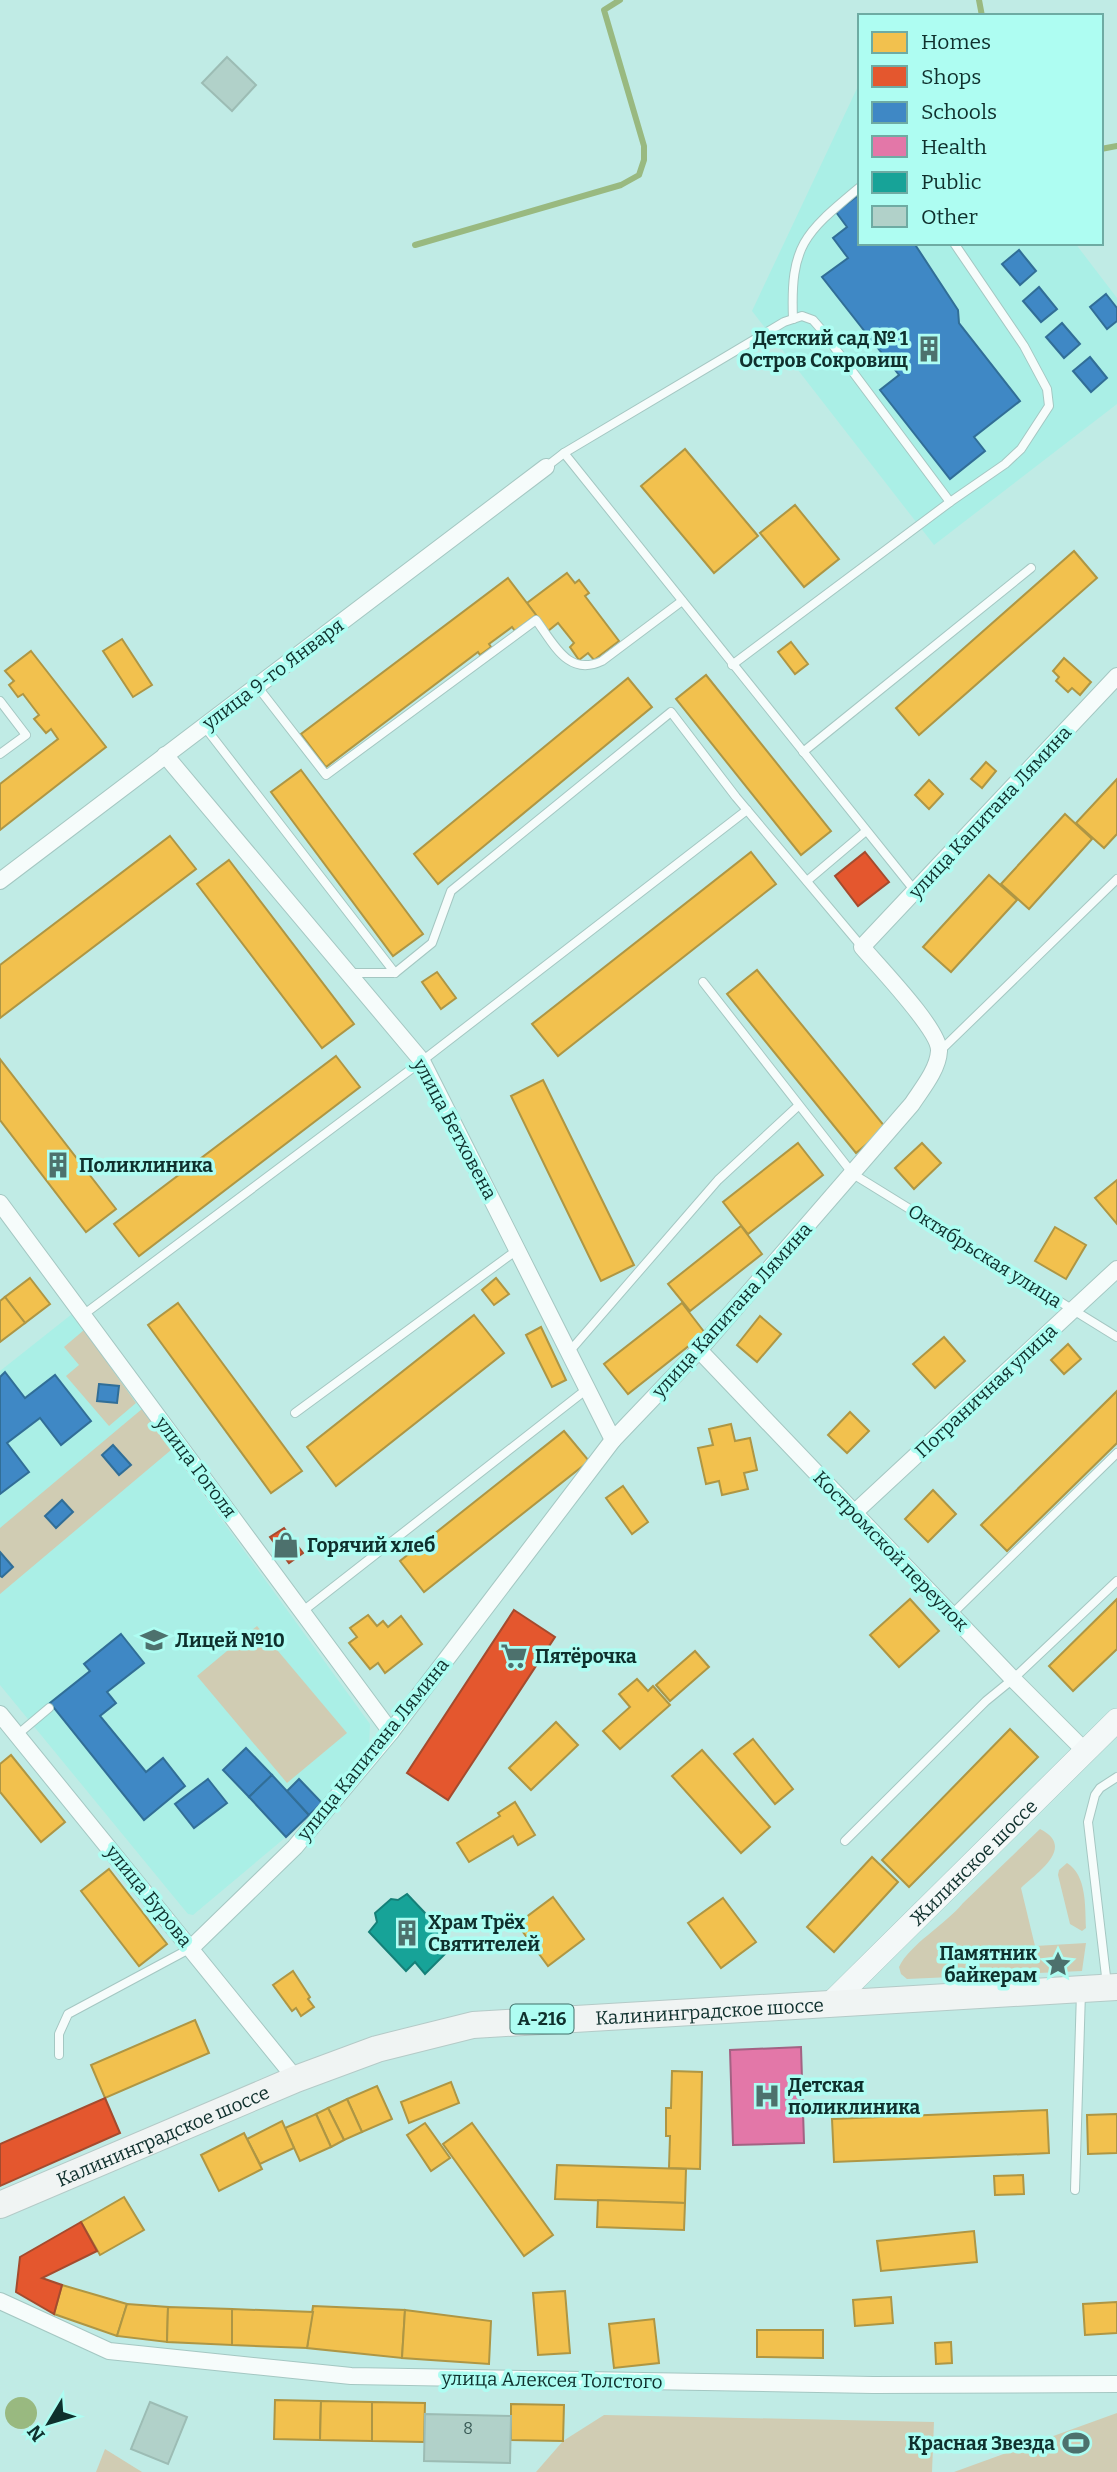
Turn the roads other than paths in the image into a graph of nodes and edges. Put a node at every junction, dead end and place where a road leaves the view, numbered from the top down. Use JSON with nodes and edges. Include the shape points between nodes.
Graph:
{"nodes":[{"id":1,"x":858,"y":189,"type":"edge"},
{"id":2,"x":955,"y":245,"type":"edge"},
{"id":3,"x":793,"y":319,"type":"junction"},
{"id":4,"x":564,"y":453,"type":"junction"},
{"id":5,"x":546,"y":467,"type":"joint"},
{"id":6,"x":950,"y":502,"type":"junction"},
{"id":7,"x":1031,"y":568,"type":"dead end"},
{"id":8,"x":682,"y":601,"type":"junction"},
{"id":9,"x":732,"y":665,"type":"junction"},
{"id":10,"x":1117,"y":676,"type":"edge"},
{"id":11,"x":257,"y":686,"type":"junction"},
{"id":12,"x":0,"y":701,"type":"edge"},
{"id":13,"x":204,"y":726,"type":"junction"},
{"id":14,"x":803,"y":752,"type":"junction"},
{"id":15,"x":0,"y":754,"type":"edge"},
{"id":16,"x":165,"y":755,"type":"junction"},
{"id":17,"x":747,"y":810,"type":"junction"},
{"id":18,"x":866,"y":831,"type":"junction"},
{"id":19,"x":1117,"y":879,"type":"edge"},
{"id":20,"x":0,"y":881,"type":"edge"},
{"id":21,"x":807,"y":881,"type":"junction"},
{"id":22,"x":915,"y":891,"type":"junction"},
{"id":23,"x":862,"y":947,"type":"junction"},
{"id":24,"x":348,"y":973,"type":"junction"},
{"id":25,"x":395,"y":973,"type":"junction"},
{"id":26,"x":703,"y":982,"type":"dead end"},
{"id":27,"x":940,"y":1051,"type":"junction"},
{"id":28,"x":422,"y":1061,"type":"junction"},
{"id":29,"x":798,"y":1106,"type":"junction"},
{"id":30,"x":853,"y":1174,"type":"junction"},
{"id":31,"x":0,"y":1203,"type":"edge"},
{"id":32,"x":517,"y":1250,"type":"junction"},
{"id":33,"x":1117,"y":1269,"type":"edge"},
{"id":34,"x":1073,"y":1310,"type":"junction"},
{"id":35,"x":83,"y":1315,"type":"junction"},
{"id":36,"x":1117,"y":1338,"type":"edge"},
{"id":37,"x":699,"y":1350,"type":"junction"},
{"id":38,"x":569,"y":1352,"type":"junction"},
{"id":39,"x":587,"y":1389,"type":"junction"},
{"id":40,"x":295,"y":1413,"type":"dead end"},
{"id":41,"x":613,"y":1440,"type":"junction"},
{"id":42,"x":1117,"y":1453,"type":"edge"},
{"id":43,"x":854,"y":1513,"type":"junction"},
{"id":44,"x":1117,"y":1581,"type":"edge"},
{"id":45,"x":303,"y":1611,"type":"junction"},
{"id":46,"x":952,"y":1614,"type":"junction"},
{"id":47,"x":1013,"y":1679,"type":"junction"},
{"id":48,"x":49,"y":1708,"type":"dead end"},
{"id":49,"x":0,"y":1714,"type":"edge"},
{"id":50,"x":1117,"y":1720,"type":"edge"},
{"id":51,"x":390,"y":1732,"type":"junction"},
{"id":52,"x":17,"y":1735,"type":"junction"},
{"id":53,"x":1085,"y":1751,"type":"junction"},
{"id":54,"x":1117,"y":1777,"type":"edge"},
{"id":55,"x":845,"y":1841,"type":"dead end"},
{"id":56,"x":191,"y":1948,"type":"junction"},
{"id":57,"x":1112,"y":1987,"type":"edge"},
{"id":58,"x":1081,"y":1989,"type":"junction"},
{"id":59,"x":830,"y":2005,"type":"junction"},
{"id":60,"x":59,"y":2055,"type":"dead end"},
{"id":61,"x":296,"y":2079,"type":"junction"},
{"id":62,"x":1075,"y":2190,"type":"dead end"},
{"id":63,"x":0,"y":2205,"type":"edge"},
{"id":64,"x":0,"y":2301,"type":"edge"},
{"id":65,"x":1117,"y":2384,"type":"edge"}],
"edges":[{"from":1,"to":3,"type":"lane","via":[[805,239],[793,278]]},
{"from":2,"to":6,"type":"lane","via":[[1024,346],[1047,389],[1049,406],[1021,449]]},
{"from":3,"to":4,"type":"lane"},
{"from":3,"to":6,"type":"lane","via":[[802,316],[820,328]]},
{"from":4,"to":5,"type":"lane"},
{"from":4,"to":8,"type":"lane"},
{"from":5,"to":11,"type":"street","name":"улица 9-го Января"},
{"from":6,"to":9,"type":"lane"},
{"from":7,"to":14,"type":"lane"},
{"from":8,"to":9,"type":"lane"},
{"from":8,"to":11,"type":"lane","via":[[591,666],[566,660],[536,620],[326,775]]},
{"from":9,"to":14,"type":"lane"},
{"from":10,"to":22,"type":"street","name":"улица Капитана Лямина"},
{"from":11,"to":13,"type":"street","name":"улица 9-го Января"},
{"from":12,"to":15,"type":"lane","via":[[26,735]]},
{"from":13,"to":16,"type":"street","name":"улица 9-го Января"},
{"from":13,"to":25,"type":"lane"},
{"from":14,"to":18,"type":"lane"},
{"from":16,"to":20,"type":"street","name":"улица 9-го Января"},
{"from":16,"to":24,"type":"street","name":"улица Бетховена"},
{"from":17,"to":21,"type":"lane"},
{"from":17,"to":25,"type":"lane","via":[[671,712],[451,891],[432,943]]},
{"from":17,"to":28,"type":"lane"},
{"from":18,"to":21,"type":"lane"},
{"from":18,"to":22,"type":"lane"},
{"from":19,"to":27,"type":"lane"},
{"from":21,"to":23,"type":"lane"},
{"from":22,"to":23,"type":"street","name":"улица Капитана Лямина"},
{"from":23,"to":27,"type":"street","via":[[933,1031]]},
{"from":24,"to":25,"type":"lane"},
{"from":24,"to":28,"type":"street","name":"улица Бетховена"},
{"from":26,"to":29,"type":"lane","name":"Октябрьская улица"},
{"from":27,"to":30,"type":"street","name":"улица Капитана Лямина","via":[[912,1104]]},
{"from":28,"to":32,"type":"street","name":"улица Бетховена"},
{"from":28,"to":35,"type":"lane"},
{"from":29,"to":30,"type":"lane","name":"Октябрьская улица"},
{"from":29,"to":38,"type":"lane","via":[[718,1180]]},
{"from":30,"to":34,"type":"lane","name":"Октябрьская улица"},
{"from":30,"to":37,"type":"street","name":"улица Капитана Лямина"},
{"from":31,"to":35,"type":"street","name":"улица Гоголя"},
{"from":32,"to":38,"type":"street","name":"улица Бетховена"},
{"from":32,"to":40,"type":"lane"},
{"from":33,"to":34,"type":"street","name":"Пограничная улица"},
{"from":34,"to":36,"type":"lane","name":"Октябрьская улица"},
{"from":34,"to":43,"type":"street","name":"Пограничная улица"},
{"from":35,"to":45,"type":"street","name":"улица Гоголя"},
{"from":37,"to":41,"type":"street","name":"улица Капитана Лямина"},
{"from":37,"to":43,"type":"street","name":"Костромской переулок"},
{"from":38,"to":39,"type":"street","name":"улица Бетховена"},
{"from":39,"to":41,"type":"street","name":"улица Бетховена"},
{"from":39,"to":45,"type":"lane"},
{"from":41,"to":51,"type":"street","name":"улица Капитана Лямина"},
{"from":42,"to":46,"type":"lane"},
{"from":43,"to":46,"type":"street","name":"Костромской переулок"},
{"from":44,"to":47,"type":"lane"},
{"from":45,"to":51,"type":"street","name":"улица Гоголя"},
{"from":46,"to":47,"type":"street","name":"Костромской переулок"},
{"from":47,"to":53,"type":"street","name":"Костромской переулок"},
{"from":47,"to":55,"type":"lane"},
{"from":48,"to":52,"type":"lane"},
{"from":49,"to":52,"type":"street","name":"улица Бурова"},
{"from":50,"to":53,"type":"street","name":"Жилинское шоссе"},
{"from":51,"to":56,"type":"street","name":"улица Капитана Лямина","via":[[295,1847]]},
{"from":52,"to":56,"type":"street","name":"улица Бурова"},
{"from":53,"to":59,"type":"street","name":"Жилинское шоссе"},
{"from":54,"to":57,"type":"lane","via":[[1095,1795],[1088,1822]]},
{"from":56,"to":60,"type":"lane","via":[[68,2014],[59,2034]]},
{"from":56,"to":61,"type":"street","name":"улица Бурова"},
{"from":57,"to":58,"type":"main road","name":"Калининградское шоссе","number":"А-216"},
{"from":58,"to":59,"type":"main road","name":"Калининградское шоссе","number":"А-216"},
{"from":58,"to":62,"type":"lane"},
{"from":59,"to":61,"type":"main road","name":"Калининградское шоссе","number":"А-216","via":[[473,2025],[377,2049]]},
{"from":61,"to":63,"type":"main road","name":"Калининградское шоссе","number":"А-216"},
{"from":64,"to":65,"type":"street","name":"улица Алексея Толстого","via":[[109,2351],[351,2376],[873,2385]]}]}
